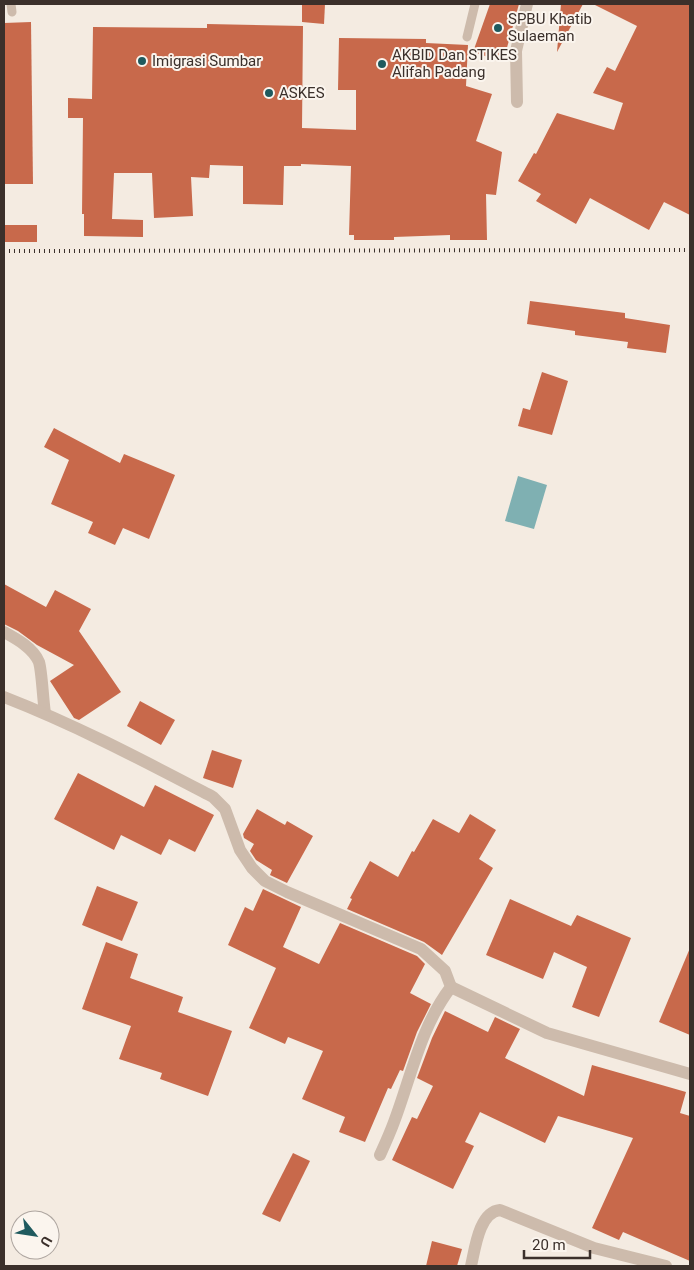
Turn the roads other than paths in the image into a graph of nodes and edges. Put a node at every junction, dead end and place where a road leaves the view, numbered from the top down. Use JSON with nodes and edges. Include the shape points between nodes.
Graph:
{"nodes":[{"id":1,"x":475,"y":4,"type":"edge"},
{"id":2,"x":528,"y":4,"type":"edge"},
{"id":3,"x":467,"y":37,"type":"dead end"},
{"id":4,"x":517,"y":102,"type":"dead end"},
{"id":5,"x":4,"y":632,"type":"edge"},
{"id":6,"x":4,"y":697,"type":"edge"},
{"id":7,"x":45,"y":713,"type":"junction"},
{"id":8,"x":451,"y":987,"type":"junction"},
{"id":9,"x":690,"y":1074,"type":"edge"},
{"id":10,"x":380,"y":1154,"type":"dead end"},
{"id":11,"x":471,"y":1266,"type":"edge"},
{"id":12,"x":666,"y":1266,"type":"edge"}],
"edges":[{"from":1,"to":3,"type":"lane"},
{"from":2,"to":4,"type":"street","via":[[516,51]]},
{"from":5,"to":7,"type":"street","via":[[19,640],[39,663]]},
{"from":6,"to":7,"type":"street"},
{"from":7,"to":8,"type":"street","via":[[213,797],[225,809],[240,850],[265,881],[421,950],[445,971]]},
{"from":8,"to":9,"type":"street","via":[[547,1033]]},
{"from":8,"to":10,"type":"street","via":[[427,1030]]},
{"from":11,"to":12,"type":"street","via":[[482,1224],[495,1210],[594,1248]]}]}
